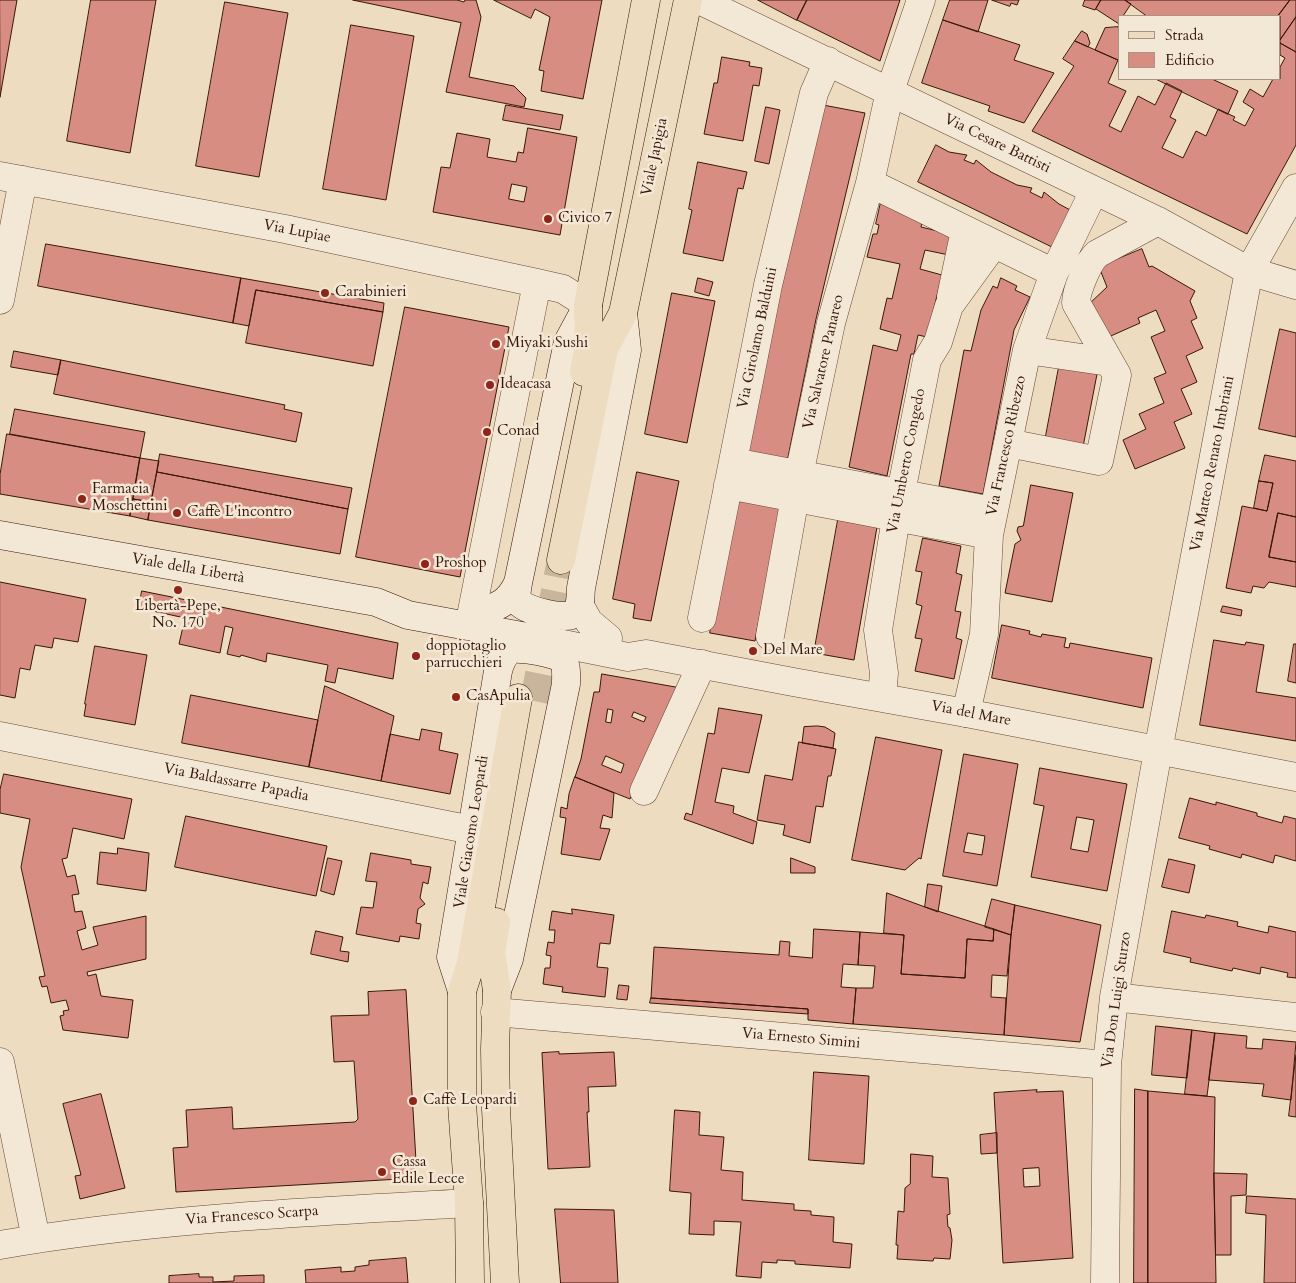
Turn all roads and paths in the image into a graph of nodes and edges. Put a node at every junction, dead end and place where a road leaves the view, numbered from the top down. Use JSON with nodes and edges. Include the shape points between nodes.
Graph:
{"nodes":[{"id":1,"x":646,"y":0,"type":"edge"},
{"id":2,"x":688,"y":0,"type":"edge"},
{"id":3,"x":699,"y":0,"type":"edge"},
{"id":4,"x":921,"y":0,"type":"edge"},
{"id":5,"x":828,"y":61,"type":"junction"},
{"id":6,"x":890,"y":91,"type":"junction"},
{"id":7,"x":11,"y":178,"type":"edge"},
{"id":8,"x":870,"y":183,"type":"junction"},
{"id":9,"x":1296,"y":188,"type":"edge"},
{"id":10,"x":1094,"y":191,"type":"junction"},
{"id":11,"x":1158,"y":221,"type":"junction"},
{"id":12,"x":965,"y":230,"type":"junction"},
{"id":13,"x":994,"y":244,"type":"junction"},
{"id":14,"x":1249,"y":271,"type":"junction"},
{"id":15,"x":1054,"y":272,"type":"junction"},
{"id":16,"x":537,"y":283,"type":"junction"},
{"id":17,"x":1296,"y":285,"type":"edge"},
{"id":18,"x":0,"y":300,"type":"edge"},
{"id":19,"x":588,"y":305,"type":"junction"},
{"id":20,"x":949,"y":306,"type":"junction"},
{"id":21,"x":623,"y":313,"type":"junction"},
{"id":22,"x":1027,"y":350,"type":"junction"},
{"id":23,"x":1109,"y":362,"type":"junction"},
{"id":24,"x":1008,"y":444,"type":"junction"},
{"id":25,"x":731,"y":473,"type":"junction"},
{"id":26,"x":797,"y":486,"type":"junction"},
{"id":27,"x":898,"y":506,"type":"junction"},
{"id":28,"x":991,"y":523,"type":"junction"},
{"id":29,"x":0,"y":535,"type":"edge"},
{"id":30,"x":518,"y":583,"type":"junction"},
{"id":31,"x":580,"y":606,"type":"junction"},
{"id":32,"x":475,"y":616,"type":"junction"},
{"id":33,"x":702,"y":618,"type":"dead end"},
{"id":34,"x":539,"y":632,"type":"joint"},
{"id":35,"x":770,"y":636,"type":"dead end"},
{"id":36,"x":604,"y":645,"type":"junction"},
{"id":37,"x":702,"y":664,"type":"junction"},
{"id":38,"x":498,"y":670,"type":"junction"},
{"id":39,"x":566,"y":684,"type":"junction"},
{"id":40,"x":882,"y":697,"type":"junction"},
{"id":41,"x":966,"y":713,"type":"junction"},
{"id":42,"x":0,"y":736,"type":"edge"},
{"id":43,"x":1158,"y":751,"type":"junction"},
{"id":44,"x":1296,"y":777,"type":"edge"},
{"id":45,"x":644,"y":791,"type":"dead end"},
{"id":46,"x":472,"y":830,"type":"junction"},
{"id":47,"x":462,"y":991,"type":"junction"},
{"id":48,"x":1114,"y":997,"type":"junction"},
{"id":49,"x":496,"y":1001,"type":"junction"},
{"id":50,"x":1296,"y":1017,"type":"edge"},
{"id":51,"x":0,"y":1062,"type":"edge"},
{"id":52,"x":1107,"y":1065,"type":"junction"},
{"id":53,"x":468,"y":1203,"type":"junction"},
{"id":54,"x":36,"y":1239,"type":"junction"},
{"id":55,"x":0,"y":1245,"type":"edge"},
{"id":56,"x":470,"y":1283,"type":"edge"},
{"id":57,"x":506,"y":1283,"type":"edge"},
{"id":58,"x":1105,"y":1283,"type":"edge"}],
"edges":[{"from":1,"to":19,"type":"main road","name":"Viale Japigia"},
{"from":2,"to":21,"type":"main road","name":"Viale Japigia"},
{"from":3,"to":5,"type":"street","name":"Via Cesare Battisti"},
{"from":4,"to":6,"type":"street","name":"Via Salvatore Panareo"},
{"from":5,"to":6,"type":"street","name":"Via Cesare Battisti"},
{"from":5,"to":25,"type":"street","name":"Via Girolamo Balduini","via":[[814,94],[773,266]]},
{"from":6,"to":8,"type":"street","name":"Via Salvatore Panareo"},
{"from":6,"to":10,"type":"street","name":"Via Cesare Battisti"},
{"from":7,"to":16,"type":"street","name":"Via Lupiae","via":[[285,229]]},
{"from":7,"to":18,"type":"street"},
{"from":8,"to":12,"type":"street"},
{"from":8,"to":26,"type":"street","name":"Via Salvatore Panareo","via":[[831,323]]},
{"from":9,"to":14,"type":"street","name":"Via Matteo Renato Imbriani"},
{"from":10,"to":11,"type":"street","name":"Via Cesare Battisti"},
{"from":10,"to":15,"type":"street","name":"Via Francesco Ribezzo"},
{"from":11,"to":14,"type":"street","name":"Via Cesare Battisti"},
{"from":11,"to":23,"type":"street","via":[[1092,258],[1076,296],[1076,303]]},
{"from":12,"to":13,"type":"street"},
{"from":12,"to":20,"type":"street"},
{"from":13,"to":15,"type":"street"},
{"from":13,"to":20,"type":"street","name":"Via Umberto Congedo"},
{"from":14,"to":17,"type":"street","name":"Via Cesare Battisti"},
{"from":14,"to":43,"type":"street","name":"Via Matteo Renato Imbriani"},
{"from":15,"to":22,"type":"street","name":"Via Francesco Ribezzo"},
{"from":16,"to":19,"type":"street","name":"Via Lupiae","via":[[563,289]]},
{"from":16,"to":32,"type":"street"},
{"from":19,"to":21,"type":"main road","name":"Viale Japigia","via":[[589,345],[553,560],[604,349]]},
{"from":19,"to":30,"type":"street","name":"Viale Japigia","via":[[568,342]]},
{"from":20,"to":27,"type":"street","name":"Via Umberto Congedo","via":[[938,342],[926,360]]},
{"from":21,"to":31,"type":"street","name":"Viale Japigia","via":[[627,350],[580,588]]},
{"from":22,"to":23,"type":"street"},
{"from":22,"to":24,"type":"street","name":"Via Francesco Ribezzo"},
{"from":23,"to":24,"type":"street","via":[[1117,375],[1099,461]]},
{"from":24,"to":28,"type":"street","name":"Via Francesco Ribezzo"},
{"from":25,"to":26,"type":"street"},
{"from":25,"to":33,"type":"street","name":"Via Girolamo Balduini"},
{"from":26,"to":27,"type":"street"},
{"from":26,"to":35,"type":"street","name":"Via Salvatore Panareo"},
{"from":27,"to":28,"type":"street"},
{"from":27,"to":40,"type":"street","name":"Via Umberto Congedo","via":[[878,630],[884,673]]},
{"from":28,"to":41,"type":"street","name":"Via Francesco Ribezzo","via":[[984,634]]},
{"from":29,"to":32,"type":"street","name":"Viale della Libertà","via":[[376,602],[408,615]]},
{"from":30,"to":31,"type":"street","via":[[516,596],[527,609],[564,617],[574,614]]},
{"from":30,"to":32,"type":"street","via":[[507,600]]},
{"from":31,"to":36,"type":"street"},
{"from":32,"to":34,"type":"street","name":"Viale della Libertà"},
{"from":32,"to":38,"type":"street","via":[[494,654]]},
{"from":34,"to":36,"type":"street","name":"Via del Mare"},
{"from":36,"to":37,"type":"street","name":"Via del Mare","via":[[628,657],[646,654]]},
{"from":36,"to":39,"type":"street","via":[[580,662]]},
{"from":37,"to":40,"type":"street","name":"Via del Mare"},
{"from":37,"to":45,"type":"street"},
{"from":38,"to":39,"type":"street","via":[[503,657],[511,649],[555,655],[564,661]]},
{"from":38,"to":46,"type":"street","name":"Viale Giacomo Leopardi"},
{"from":39,"to":49,"type":"street","name":"Viale Giacomo Leopardi","via":[[509,959]]},
{"from":40,"to":41,"type":"street","name":"Via del Mare"},
{"from":41,"to":43,"type":"street","name":"Via del Mare"},
{"from":42,"to":46,"type":"street","name":"Via Baldassarre Papadia"},
{"from":43,"to":44,"type":"street","name":"Via del Mare"},
{"from":43,"to":48,"type":"street","name":"Via Don Luigi Sturzo"},
{"from":46,"to":47,"type":"street","name":"Viale Giacomo Leopardi","via":[[451,957]]},
{"from":47,"to":49,"type":"main road","name":"Viale Giacomo Leopardi","via":[[471,963],[526,700],[491,953]]},
{"from":47,"to":53,"type":"main road","name":"Viale Giacomo Leopardi","via":[[462,1104]]},
{"from":48,"to":50,"type":"street"},
{"from":48,"to":52,"type":"street","name":"Via Don Luigi Sturzo"},
{"from":49,"to":52,"type":"street","name":"Via Ernesto Simini"},
{"from":49,"to":57,"type":"main road","name":"Viale Giacomo Leopardi","via":[[496,1109]]},
{"from":51,"to":54,"type":"street"},
{"from":52,"to":58,"type":"street","name":"Via Don Luigi Sturzo"},
{"from":53,"to":54,"type":"street","name":"Via Francesco Scarpa","via":[[186,1220]]},
{"from":53,"to":56,"type":"main road","name":"Viale Giacomo Leopardi"},
{"from":54,"to":55,"type":"street","name":"Via Francesco Scarpa"}]}
